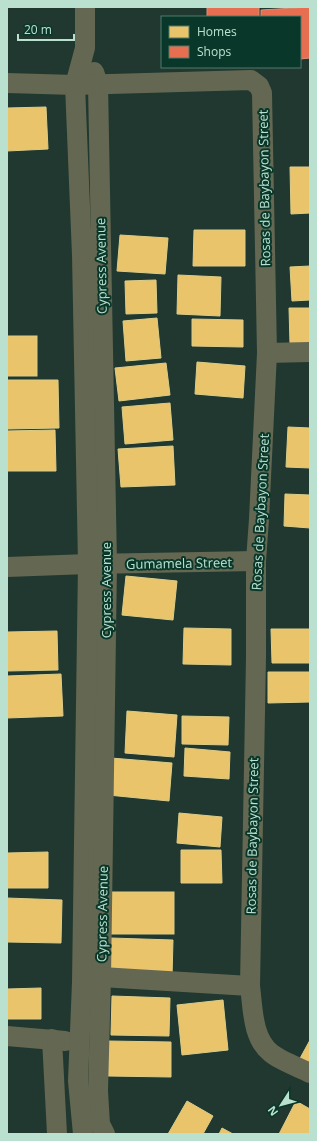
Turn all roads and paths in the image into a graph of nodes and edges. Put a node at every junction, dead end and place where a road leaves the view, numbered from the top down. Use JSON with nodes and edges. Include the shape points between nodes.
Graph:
{"nodes":[{"id":1,"x":85,"y":7,"type":"edge"},
{"id":2,"x":85,"y":48,"type":"junction"},
{"id":3,"x":7,"y":82,"type":"edge"},
{"id":4,"x":98,"y":84,"type":"junction"},
{"id":5,"x":75,"y":85,"type":"junction"},
{"id":6,"x":310,"y":352,"type":"edge"},
{"id":7,"x":267,"y":353,"type":"junction"},
{"id":8,"x":256,"y":562,"type":"junction"},
{"id":9,"x":97,"y":564,"type":"junction"},
{"id":10,"x":7,"y":567,"type":"edge"},
{"id":11,"x":101,"y":977,"type":"junction"},
{"id":12,"x":82,"y":982,"type":"junction"},
{"id":13,"x":250,"y":986,"type":"junction"},
{"id":14,"x":7,"y":1036,"type":"edge"},
{"id":15,"x":52,"y":1039,"type":"junction"},
{"id":16,"x":90,"y":1041,"type":"junction"},
{"id":17,"x":310,"y":1073,"type":"edge"},
{"id":18,"x":95,"y":1132,"type":"edge"},
{"id":19,"x":57,"y":1134,"type":"edge"}],
"edges":[{"from":1,"to":2,"type":"street","name":"Cypress Avenue"},
{"from":2,"to":4,"type":"street","name":"Cypress Avenue"},
{"from":2,"to":5,"type":"street","name":"Cypress Avenue"},
{"from":3,"to":5,"type":"street"},
{"from":4,"to":5,"type":"street"},
{"from":4,"to":7,"type":"street","name":"Rosas de Baybayon Street","via":[[251,80],[259,86],[262,93]]},
{"from":4,"to":9,"type":"street","name":"Cypress Avenue"},
{"from":5,"to":9,"type":"street","name":"Cypress Avenue"},
{"from":6,"to":7,"type":"street"},
{"from":7,"to":8,"type":"street","name":"Rosas de Baybayon Street"},
{"from":8,"to":9,"type":"street","name":"Gumamela Street"},
{"from":8,"to":13,"type":"street","name":"Rosas de Baybayon Street"},
{"from":9,"to":10,"type":"street","name":"Gumamela Street"},
{"from":9,"to":11,"type":"street","name":"Cypress Avenue"},
{"from":9,"to":12,"type":"street","name":"Cypress Avenue"},
{"from":11,"to":12,"type":"street"},
{"from":11,"to":13,"type":"street"},
{"from":11,"to":16,"type":"street","name":"Cypress Avenue"},
{"from":12,"to":16,"type":"street","name":"Cypress Avenue"},
{"from":13,"to":17,"type":"street","name":"Rosas de Baybayon Street","via":[[256,1029],[261,1041],[271,1054]]},
{"from":14,"to":15,"type":"street"},
{"from":15,"to":16,"type":"street"},
{"from":15,"to":19,"type":"street"},
{"from":16,"to":18,"type":"street","name":"Cypress Avenue","via":[[78,1082]]}]}
